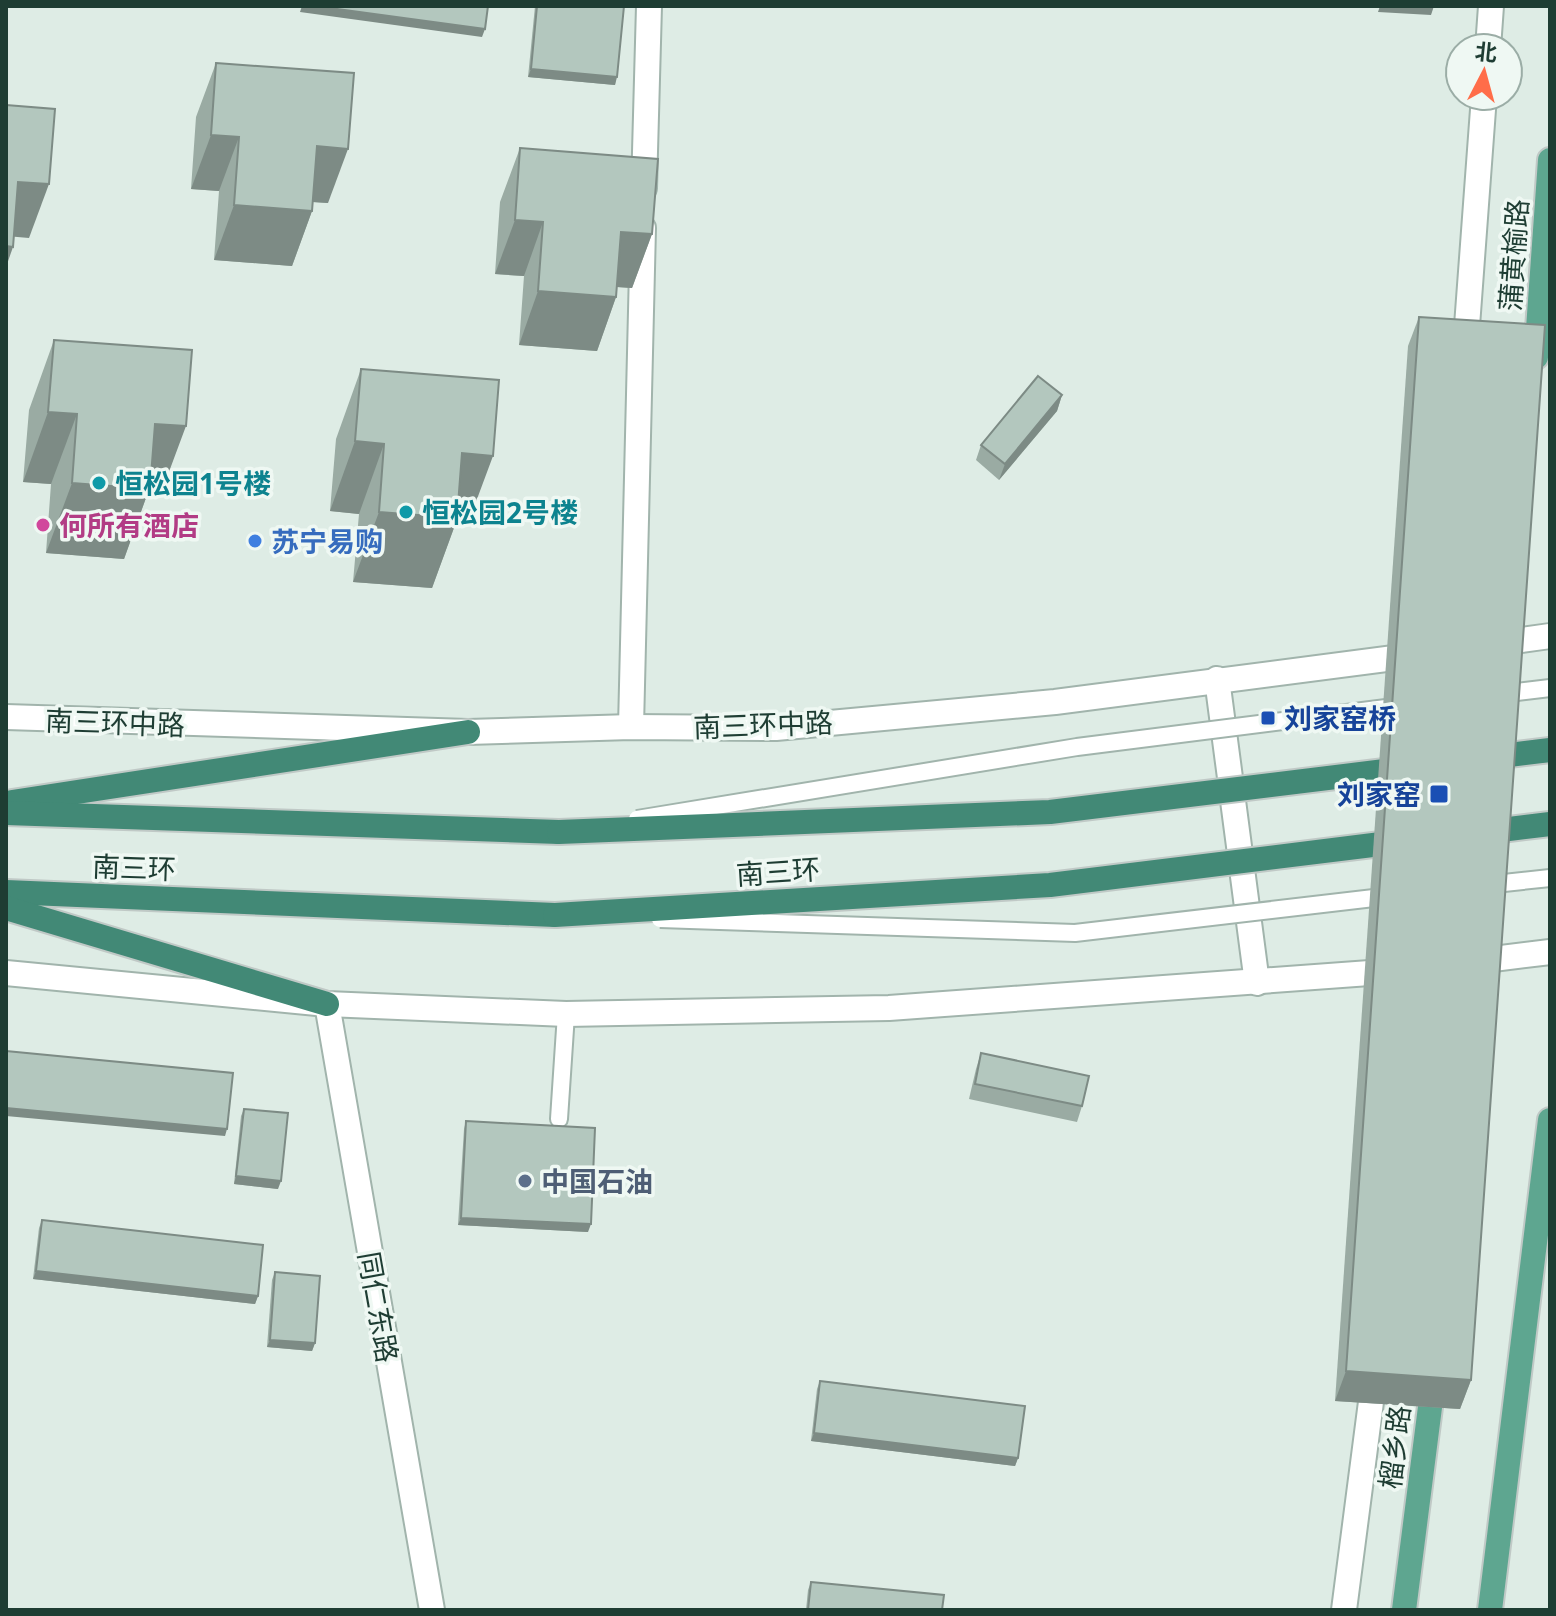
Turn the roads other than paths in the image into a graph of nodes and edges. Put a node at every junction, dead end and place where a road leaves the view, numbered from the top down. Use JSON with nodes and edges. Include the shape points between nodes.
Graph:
{"nodes":[{"id":1,"x":649,"y":6,"type":"edge"},
{"id":2,"x":1491,"y":6,"type":"edge"},
{"id":3,"x":1489,"y":32,"type":"edge"},
{"id":4,"x":1483,"y":112,"type":"edge"},
{"id":5,"x":1550,"y":160,"type":"edge"},
{"id":6,"x":1535,"y":374,"type":"edge"},
{"id":7,"x":1463,"y":378,"type":"edge"},
{"id":8,"x":1517,"y":612,"type":"edge"},
{"id":9,"x":1550,"y":636,"type":"edge"},
{"id":10,"x":1515,"y":641,"type":"junction"},
{"id":11,"x":1473,"y":647,"type":"edge"},
{"id":12,"x":1445,"y":651,"type":"edge"},
{"id":13,"x":1217,"y":679,"type":"junction"},
{"id":14,"x":1550,"y":688,"type":"edge"},
{"id":15,"x":1488,"y":695,"type":"edge"},
{"id":16,"x":1425,"y":703,"type":"edge"},
{"id":17,"x":6,"y":717,"type":"edge"},
{"id":18,"x":631,"y":727,"type":"junction"},
{"id":19,"x":468,"y":732,"type":"junction"},
{"id":20,"x":1550,"y":750,"type":"edge"},
{"id":21,"x":1456,"y":762,"type":"edge"},
{"id":22,"x":1425,"y":766,"type":"edge"},
{"id":23,"x":6,"y":803,"type":"edge"},
{"id":24,"x":6,"y":813,"type":"edge"},
{"id":25,"x":1550,"y":824,"type":"edge"},
{"id":26,"x":559,"y":832,"type":"junction"},
{"id":27,"x":1456,"y":835,"type":"edge"},
{"id":28,"x":1425,"y":839,"type":"edge"},
{"id":29,"x":1550,"y":878,"type":"edge"},
{"id":30,"x":1471,"y":887,"type":"edge"},
{"id":31,"x":6,"y":892,"type":"edge"},
{"id":32,"x":1408,"y":894,"type":"edge"},
{"id":33,"x":6,"y":908,"type":"edge"},
{"id":34,"x":555,"y":915,"type":"junction"},
{"id":35,"x":1550,"y":952,"type":"edge"},
{"id":36,"x":1495,"y":959,"type":"junction"},
{"id":37,"x":6,"y":973,"type":"edge"},
{"id":38,"x":1257,"y":983,"type":"junction"},
{"id":39,"x":1490,"y":990,"type":"edge"},
{"id":40,"x":327,"y":1004,"type":"junction"},
{"id":41,"x":566,"y":1014,"type":"junction"},
{"id":42,"x":559,"y":1119,"type":"dead end"},
{"id":43,"x":1550,"y":1120,"type":"edge"},
{"id":44,"x":1378,"y":1344,"type":"edge"},
{"id":45,"x":1438,"y":1350,"type":"edge"},
{"id":46,"x":432,"y":1610,"type":"edge"},
{"id":47,"x":1344,"y":1610,"type":"edge"},
{"id":48,"x":1404,"y":1610,"type":"edge"},
{"id":49,"x":1490,"y":1610,"type":"edge"}],
"edges":[{"from":1,"to":18,"type":"street"},
{"from":2,"to":3,"type":"street"},
{"from":4,"to":7,"type":"street"},
{"from":5,"to":6,"type":"main road","name":"蒲黄榆路"},
{"from":8,"to":10,"type":"main road"},
{"from":9,"to":10,"type":"street"},
{"from":10,"to":11,"type":"street"},
{"from":10,"to":36,"type":"main road"},
{"from":12,"to":13,"type":"street","name":"南三环中路"},
{"from":13,"to":18,"type":"street","name":"南三环中路","via":[[1055,702],[776,728]]},
{"from":13,"to":38,"type":"street"},
{"from":14,"to":15,"type":"lane","bridge":true},
{"from":16,"to":26,"type":"lane","bridge":true,"via":[[1077,747]]},
{"from":17,"to":19,"type":"street","name":"南三环中路"},
{"from":18,"to":19,"type":"street","name":"南三环中路"},
{"from":19,"to":23,"type":"highway"},
{"from":20,"to":21,"type":"highway","bridge":true},
{"from":22,"to":26,"type":"highway","name":"南三环","bridge":true,"via":[[1050,812]]},
{"from":24,"to":26,"type":"highway","name":"南三环"},
{"from":25,"to":27,"type":"highway","bridge":true},
{"from":28,"to":34,"type":"highway","name":"南三环","bridge":true,"via":[[1050,885]]},
{"from":29,"to":30,"type":"lane","bridge":true},
{"from":31,"to":34,"type":"highway","name":"南三环"},
{"from":32,"to":34,"type":"lane","bridge":true,"via":[[1075,933]]},
{"from":33,"to":40,"type":"highway"},
{"from":35,"to":36,"type":"street"},
{"from":36,"to":38,"type":"street"},
{"from":36,"to":39,"type":"main road"},
{"from":37,"to":40,"type":"street"},
{"from":38,"to":41,"type":"street","via":[[889,1008]]},
{"from":40,"to":41,"type":"street"},
{"from":40,"to":46,"type":"street","name":"同仁东路"},
{"from":41,"to":42,"type":"lane"},
{"from":43,"to":49,"type":"main road"},
{"from":44,"to":47,"type":"street","name":"榴乡路"},
{"from":45,"to":48,"type":"main road","name":"榴乡路"}]}
